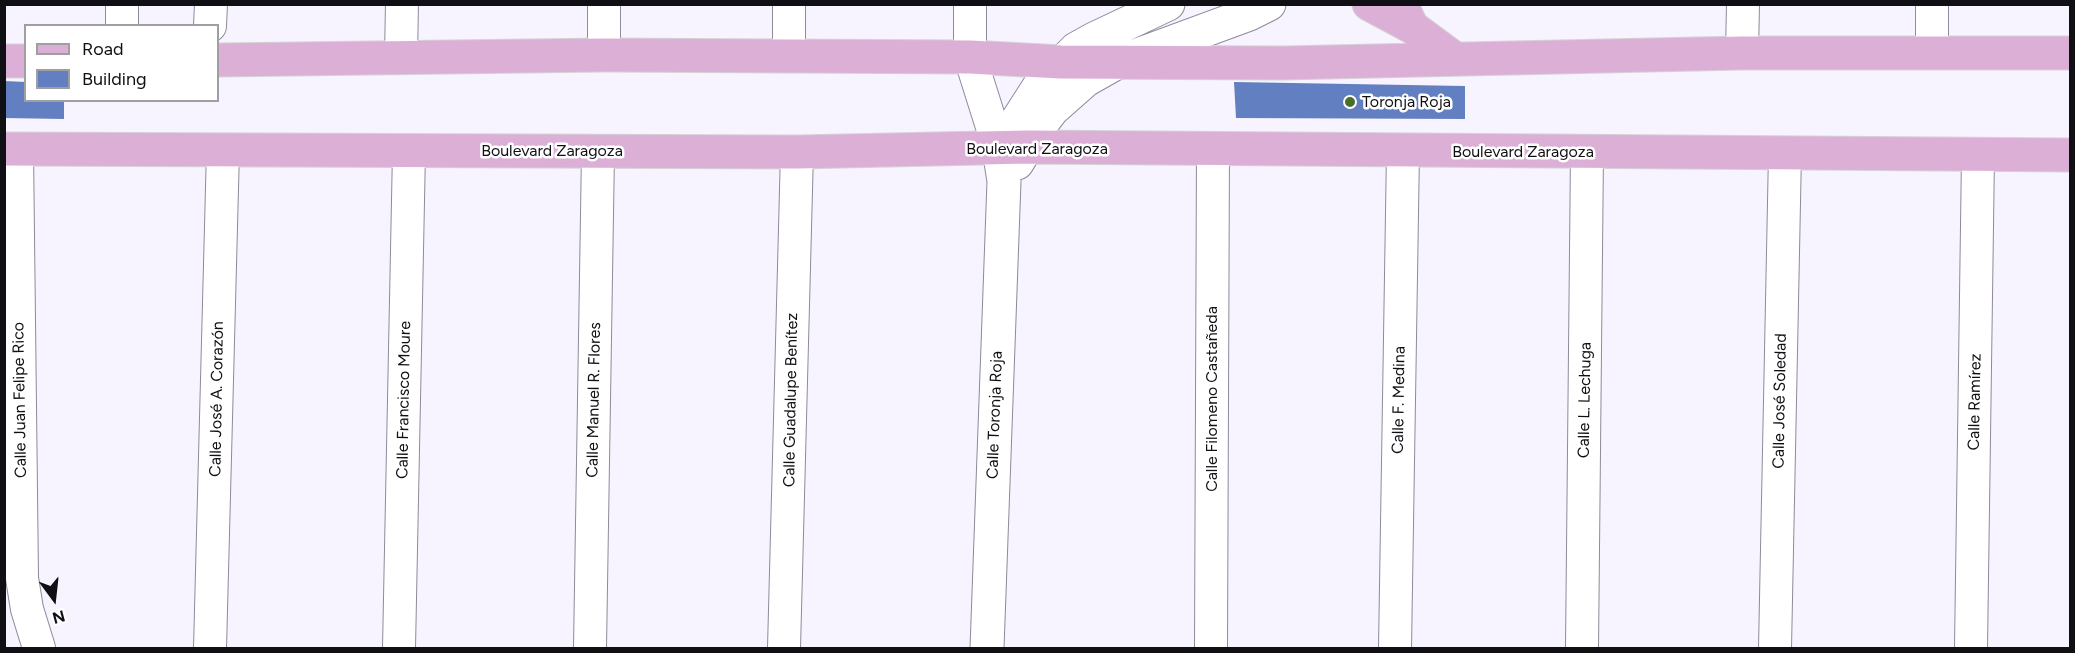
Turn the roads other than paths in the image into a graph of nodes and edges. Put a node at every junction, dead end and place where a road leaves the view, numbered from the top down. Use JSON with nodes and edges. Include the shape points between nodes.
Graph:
{"nodes":[{"id":1,"x":122,"y":4,"type":"edge"},
{"id":2,"x":211,"y":4,"type":"edge"},
{"id":3,"x":402,"y":4,"type":"edge"},
{"id":4,"x":604,"y":4,"type":"edge"},
{"id":5,"x":789,"y":4,"type":"edge"},
{"id":6,"x":970,"y":4,"type":"edge"},
{"id":7,"x":1269,"y":4,"type":"edge"},
{"id":8,"x":1369,"y":4,"type":"edge"},
{"id":9,"x":1743,"y":4,"type":"edge"},
{"id":10,"x":1932,"y":4,"type":"edge"},
{"id":11,"x":1164,"y":6,"type":"edge"},
{"id":12,"x":1407,"y":16,"type":"edge"},
{"id":13,"x":122,"y":24,"type":"edge"},
{"id":14,"x":210,"y":24,"type":"edge"},
{"id":15,"x":1742,"y":53,"type":"junction"},
{"id":16,"x":1932,"y":53,"type":"junction"},
{"id":17,"x":2070,"y":53,"type":"edge"},
{"id":18,"x":604,"y":55,"type":"junction"},
{"id":19,"x":401,"y":56,"type":"junction"},
{"id":20,"x":789,"y":56,"type":"junction"},
{"id":21,"x":970,"y":57,"type":"junction"},
{"id":22,"x":1454,"y":58,"type":"junction"},
{"id":23,"x":219,"y":60,"type":"edge"},
{"id":24,"x":4,"y":61,"type":"edge"},
{"id":25,"x":24,"y":61,"type":"edge"},
{"id":26,"x":1061,"y":62,"type":"junction"},
{"id":27,"x":1116,"y":63,"type":"junction"},
{"id":28,"x":1014,"y":148,"type":"junction"},
{"id":29,"x":11,"y":149,"type":"edge"},
{"id":30,"x":1213,"y":149,"type":"junction"},
{"id":31,"x":223,"y":150,"type":"junction"},
{"id":32,"x":409,"y":151,"type":"junction"},
{"id":33,"x":1403,"y":151,"type":"junction"},
{"id":34,"x":597,"y":152,"type":"junction"},
{"id":35,"x":797,"y":152,"type":"junction"},
{"id":36,"x":1587,"y":152,"type":"junction"},
{"id":37,"x":1785,"y":153,"type":"junction"},
{"id":38,"x":1978,"y":155,"type":"junction"},
{"id":39,"x":2070,"y":155,"type":"edge"},
{"id":40,"x":39,"y":648,"type":"edge"},
{"id":41,"x":210,"y":648,"type":"edge"},
{"id":42,"x":399,"y":648,"type":"edge"},
{"id":43,"x":590,"y":648,"type":"edge"},
{"id":44,"x":784,"y":648,"type":"edge"},
{"id":45,"x":987,"y":648,"type":"edge"},
{"id":46,"x":1211,"y":648,"type":"edge"},
{"id":47,"x":1395,"y":648,"type":"edge"},
{"id":48,"x":1582,"y":648,"type":"edge"},
{"id":49,"x":1774,"y":648,"type":"edge"},
{"id":50,"x":1971,"y":648,"type":"edge"}],
"edges":[{"from":1,"to":13,"type":"street"},
{"from":2,"to":14,"type":"street"},
{"from":3,"to":19,"type":"street"},
{"from":4,"to":18,"type":"street"},
{"from":5,"to":20,"type":"street"},
{"from":6,"to":21,"type":"street"},
{"from":7,"to":27,"type":"street"},
{"from":8,"to":12,"type":"main road"},
{"from":9,"to":15,"type":"street"},
{"from":10,"to":16,"type":"street"},
{"from":11,"to":26,"type":"street","via":[[1094,39]]},
{"from":12,"to":22,"type":"main road"},
{"from":15,"to":16,"type":"main road"},
{"from":15,"to":22,"type":"main road"},
{"from":16,"to":17,"type":"main road"},
{"from":18,"to":19,"type":"main road"},
{"from":18,"to":20,"type":"main road"},
{"from":19,"to":23,"type":"main road"},
{"from":20,"to":21,"type":"main road"},
{"from":21,"to":26,"type":"main road"},
{"from":21,"to":28,"type":"street"},
{"from":22,"to":27,"type":"main road"},
{"from":24,"to":25,"type":"main road"},
{"from":26,"to":27,"type":"main road"},
{"from":26,"to":28,"type":"street","via":[[1040,85]]},
{"from":27,"to":28,"type":"street","via":[[1068,94]]},
{"from":28,"to":30,"type":"main road","name":"Boulevard Zaragoza"},
{"from":28,"to":35,"type":"main road","name":"Boulevard Zaragoza"},
{"from":28,"to":45,"type":"street","name":"Calle Toronja Roja","via":[[1004,182]]},
{"from":29,"to":31,"type":"main road","name":"Boulevard Zaragoza"},
{"from":29,"to":40,"type":"street","name":"Calle Juan Felipe Rico","via":[[22,578]]},
{"from":30,"to":33,"type":"main road","name":"Boulevard Zaragoza"},
{"from":30,"to":46,"type":"street","name":"Calle Filomeno Castañeda"},
{"from":31,"to":32,"type":"main road","name":"Boulevard Zaragoza"},
{"from":31,"to":41,"type":"street","name":"Calle José A. Corazón"},
{"from":32,"to":34,"type":"main road","name":"Boulevard Zaragoza"},
{"from":32,"to":42,"type":"street","name":"Calle Francisco Moure"},
{"from":33,"to":36,"type":"main road","name":"Boulevard Zaragoza"},
{"from":33,"to":47,"type":"street","name":"Calle F. Medina"},
{"from":34,"to":35,"type":"main road","name":"Boulevard Zaragoza"},
{"from":34,"to":43,"type":"street","name":"Calle Manuel R. Flores"},
{"from":35,"to":44,"type":"street","name":"Calle Guadalupe Benítez"},
{"from":36,"to":37,"type":"main road","name":"Boulevard Zaragoza"},
{"from":36,"to":48,"type":"street","name":"Calle L. Lechuga"},
{"from":37,"to":38,"type":"main road","name":"Boulevard Zaragoza"},
{"from":37,"to":49,"type":"street","name":"Calle José Soledad"},
{"from":38,"to":39,"type":"main road","name":"Boulevard Zaragoza"},
{"from":38,"to":50,"type":"street","name":"Calle Ramírez"}]}
